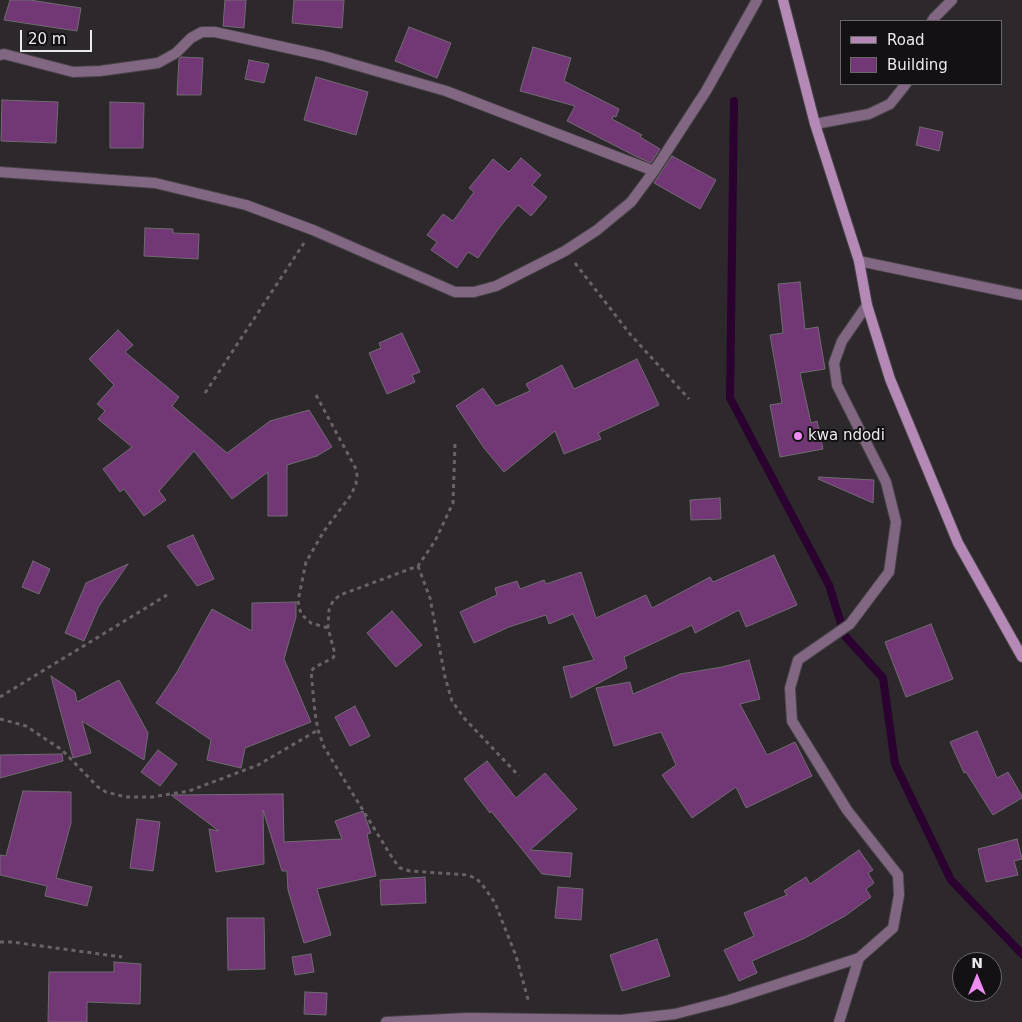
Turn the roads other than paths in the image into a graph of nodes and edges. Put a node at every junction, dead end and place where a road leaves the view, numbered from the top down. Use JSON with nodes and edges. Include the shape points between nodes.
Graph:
{"nodes":[{"id":1,"x":757,"y":0,"type":"edge"},
{"id":2,"x":783,"y":0,"type":"edge"},
{"id":3,"x":952,"y":0,"type":"edge"},
{"id":4,"x":933,"y":20,"type":"edge"},
{"id":5,"x":0,"y":55,"type":"edge"},
{"id":6,"x":905,"y":85,"type":"edge"},
{"id":7,"x":815,"y":124,"type":"junction"},
{"id":8,"x":654,"y":171,"type":"junction"},
{"id":9,"x":0,"y":172,"type":"edge"},
{"id":10,"x":859,"y":261,"type":"junction"},
{"id":11,"x":1022,"y":294,"type":"edge"},
{"id":12,"x":867,"y":305,"type":"junction"},
{"id":13,"x":1022,"y":657,"type":"edge"},
{"id":14,"x":859,"y":958,"type":"junction"},
{"id":15,"x":386,"y":1022,"type":"edge"},
{"id":16,"x":839,"y":1022,"type":"edge"}],
"edges":[{"from":1,"to":8,"type":"street","via":[[706,91]]},
{"from":2,"to":7,"type":"street"},
{"from":3,"to":4,"type":"street"},
{"from":5,"to":8,"type":"street","via":[[73,72],[100,71],[158,63],[202,32],[215,32],[324,56],[446,91]]},
{"from":6,"to":7,"type":"street","via":[[890,104],[869,114]]},
{"from":7,"to":10,"type":"street"},
{"from":8,"to":9,"type":"street","via":[[631,202],[597,230],[565,251],[496,286],[474,292],[455,292],[313,230],[246,206],[155,183]]},
{"from":10,"to":11,"type":"street"},
{"from":10,"to":12,"type":"street"},
{"from":12,"to":13,"type":"street","via":[[890,379],[958,544]]},
{"from":12,"to":14,"type":"street","via":[[842,341],[834,363],[837,385],[886,482],[896,522],[889,572],[850,624],[798,660],[790,688],[792,721],[847,810],[898,875],[899,895],[893,928]]},
{"from":14,"to":15,"type":"street","via":[[674,1014],[621,1020],[468,1018]]},
{"from":14,"to":16,"type":"street"}]}
